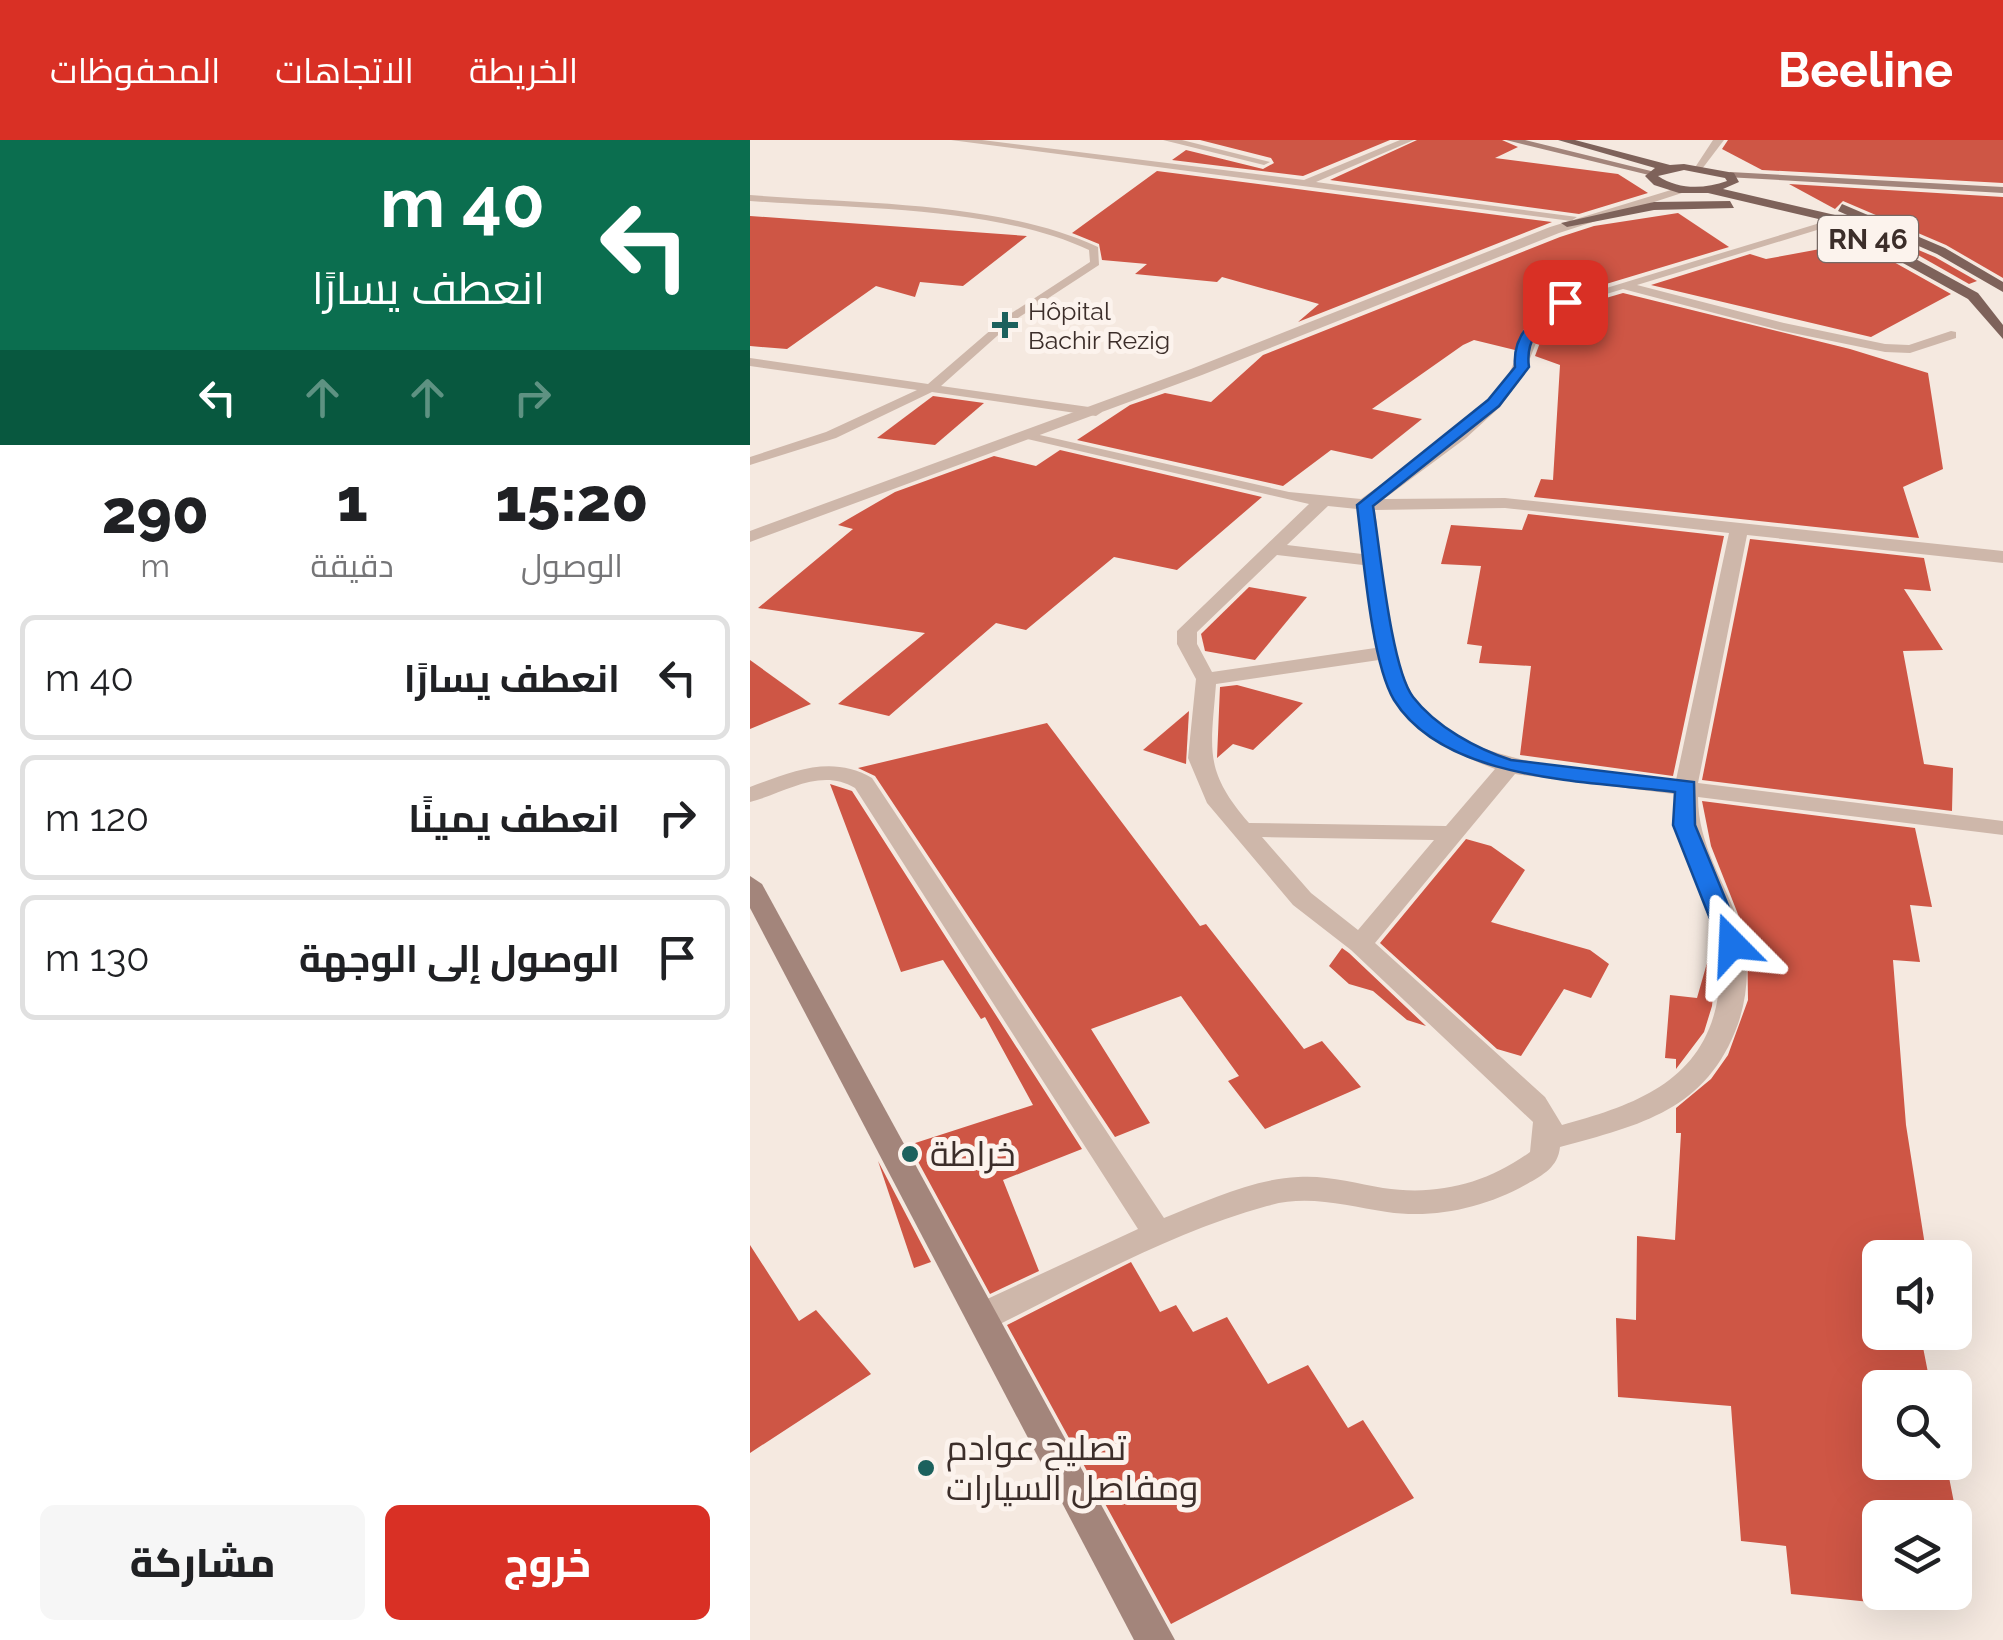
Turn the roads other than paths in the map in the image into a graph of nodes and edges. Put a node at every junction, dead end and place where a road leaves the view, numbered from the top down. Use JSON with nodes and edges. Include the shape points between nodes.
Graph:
{"nodes":[{"id":1,"x":956,"y":140,"type":"edge"},
{"id":2,"x":1168,"y":140,"type":"edge"},
{"id":3,"x":1386,"y":140,"type":"edge"},
{"id":4,"x":1512,"y":140,"type":"edge"},
{"id":5,"x":1564,"y":140,"type":"edge"},
{"id":6,"x":1606,"y":140,"type":"edge"},
{"id":7,"x":1719,"y":140,"type":"edge"},
{"id":8,"x":1404,"y":141,"type":"edge"},
{"id":9,"x":1269,"y":162,"type":"dead end"},
{"id":10,"x":1288,"y":166,"type":"dead end"},
{"id":11,"x":1696,"y":167,"type":"junction"},
{"id":12,"x":1666,"y":168,"type":"junction"},
{"id":13,"x":1328,"y":174,"type":"junction"},
{"id":14,"x":1648,"y":177,"type":"junction"},
{"id":15,"x":1732,"y":177,"type":"junction"},
{"id":16,"x":1859,"y":179,"type":"junction"},
{"id":17,"x":1306,"y":181,"type":"junction"},
{"id":18,"x":1684,"y":189,"type":"junction"},
{"id":19,"x":1708,"y":189,"type":"junction"},
{"id":20,"x":2003,"y":190,"type":"edge"},
{"id":21,"x":1817,"y":192,"type":"dead end"},
{"id":22,"x":1614,"y":194,"type":"dead end"},
{"id":23,"x":750,"y":198,"type":"edge"},
{"id":24,"x":1569,"y":220,"type":"junction"},
{"id":25,"x":1834,"y":220,"type":"junction"},
{"id":26,"x":1622,"y":284,"type":"junction"},
{"id":27,"x":2002,"y":286,"type":"edge"},
{"id":28,"x":1952,"y":335,"type":"dead end"},
{"id":29,"x":2003,"y":335,"type":"edge"},
{"id":30,"x":750,"y":362,"type":"edge"},
{"id":31,"x":931,"y":388,"type":"junction"},
{"id":32,"x":1096,"y":412,"type":"junction"},
{"id":33,"x":1030,"y":438,"type":"junction"},
{"id":34,"x":750,"y":461,"type":"edge"},
{"id":35,"x":1323,"y":501,"type":"junction"},
{"id":36,"x":1365,"y":505,"type":"junction"},
{"id":37,"x":1739,"y":530,"type":"junction"},
{"id":38,"x":750,"y":537,"type":"edge"},
{"id":39,"x":1272,"y":548,"type":"junction"},
{"id":40,"x":2003,"y":557,"type":"edge"},
{"id":41,"x":1374,"y":562,"type":"junction"},
{"id":42,"x":1389,"y":652,"type":"junction"},
{"id":43,"x":1206,"y":679,"type":"junction"},
{"id":44,"x":1509,"y":766,"type":"junction"},
{"id":45,"x":1686,"y":786,"type":"junction"},
{"id":46,"x":750,"y":794,"type":"edge"},
{"id":47,"x":2003,"y":828,"type":"edge"},
{"id":48,"x":1241,"y":830,"type":"junction"},
{"id":49,"x":1453,"y":833,"type":"junction"},
{"id":50,"x":750,"y":884,"type":"edge"},
{"id":51,"x":1360,"y":944,"type":"junction"},
{"id":52,"x":1549,"y":1138,"type":"junction"},
{"id":53,"x":1158,"y":1234,"type":"junction"},
{"id":54,"x":984,"y":1316,"type":"junction"},
{"id":55,"x":1155,"y":1640,"type":"edge"}],
"edges":[{"from":1,"to":17,"type":"street"},
{"from":2,"to":9,"type":"street"},
{"from":3,"to":8,"type":"street"},
{"from":4,"to":14,"type":"main road"},
{"from":5,"to":12,"type":"main road"},
{"from":6,"to":11,"type":"main road"},
{"from":7,"to":11,"type":"street"},
{"from":8,"to":13,"type":"street"},
{"from":10,"to":13,"type":"street"},
{"from":11,"to":12,"type":"main road"},
{"from":11,"to":15,"type":"main road"},
{"from":12,"to":14,"type":"main road"},
{"from":13,"to":17,"type":"street"},
{"from":14,"to":18,"type":"main road"},
{"from":15,"to":16,"type":"main road"},
{"from":15,"to":19,"type":"main road","via":[[1728,185]]},
{"from":15,"to":27,"type":"main road","number":"RN 46","via":[[1846,210]]},
{"from":16,"to":20,"type":"main road"},
{"from":16,"to":21,"type":"main road"},
{"from":17,"to":24,"type":"street"},
{"from":18,"to":19,"type":"main road"},
{"from":18,"to":24,"type":"street"},
{"from":19,"to":25,"type":"main road","number":"RN 46"},
{"from":22,"to":24,"type":"street"},
{"from":23,"to":31,"type":"lane","via":[[1029,224],[1076,236],[1094,249],[1095,263],[1011,318]]},
{"from":24,"to":25,"type":"main road","via":[[1690,203]]},
{"from":24,"to":32,"type":"street","via":[[1484,260]]},
{"from":25,"to":26,"type":"street"},
{"from":25,"to":29,"type":"main road","number":"RN 46","via":[[1973,296]]},
{"from":26,"to":28,"type":"street","via":[[1885,348],[1910,349]]},
{"from":26,"to":36,"type":"street","via":[[1550,308],[1534,322],[1510,386]]},
{"from":30,"to":31,"type":"lane"},
{"from":31,"to":32,"type":"lane"},
{"from":31,"to":34,"type":"lane","via":[[831,435]]},
{"from":32,"to":33,"type":"street"},
{"from":33,"to":35,"type":"street"},
{"from":33,"to":38,"type":"street"},
{"from":35,"to":36,"type":"street"},
{"from":35,"to":39,"type":"street"},
{"from":36,"to":37,"type":"street","via":[[1505,503]]},
{"from":36,"to":41,"type":"street"},
{"from":37,"to":40,"type":"street"},
{"from":37,"to":45,"type":"street"},
{"from":39,"to":41,"type":"street"},
{"from":39,"to":43,"type":"street","via":[[1187,631]]},
{"from":41,"to":42,"type":"street"},
{"from":42,"to":43,"type":"street"},
{"from":42,"to":44,"type":"street","via":[[1402,698],[1480,757]]},
{"from":43,"to":48,"type":"street","via":[[1199,758],[1215,798]]},
{"from":44,"to":45,"type":"street"},
{"from":44,"to":49,"type":"street"},
{"from":45,"to":47,"type":"street"},
{"from":45,"to":52,"type":"street","via":[[1684,825],[1732,944],[1736,974],[1721,1041],[1706,1068],[1679,1094]]},
{"from":46,"to":53,"type":"street","via":[[834,770],[864,783]]},
{"from":48,"to":49,"type":"street"},
{"from":48,"to":51,"type":"street","via":[[1302,899]]},
{"from":49,"to":51,"type":"street"},
{"from":50,"to":54,"type":"main road"},
{"from":51,"to":52,"type":"street","via":[[1534,1104],[1548,1120]]},
{"from":52,"to":53,"type":"street","via":[[1544,1157],[1522,1176],[1470,1195],[1420,1204],[1306,1185]]},
{"from":53,"to":54,"type":"street"},
{"from":54,"to":55,"type":"main road"}]}
